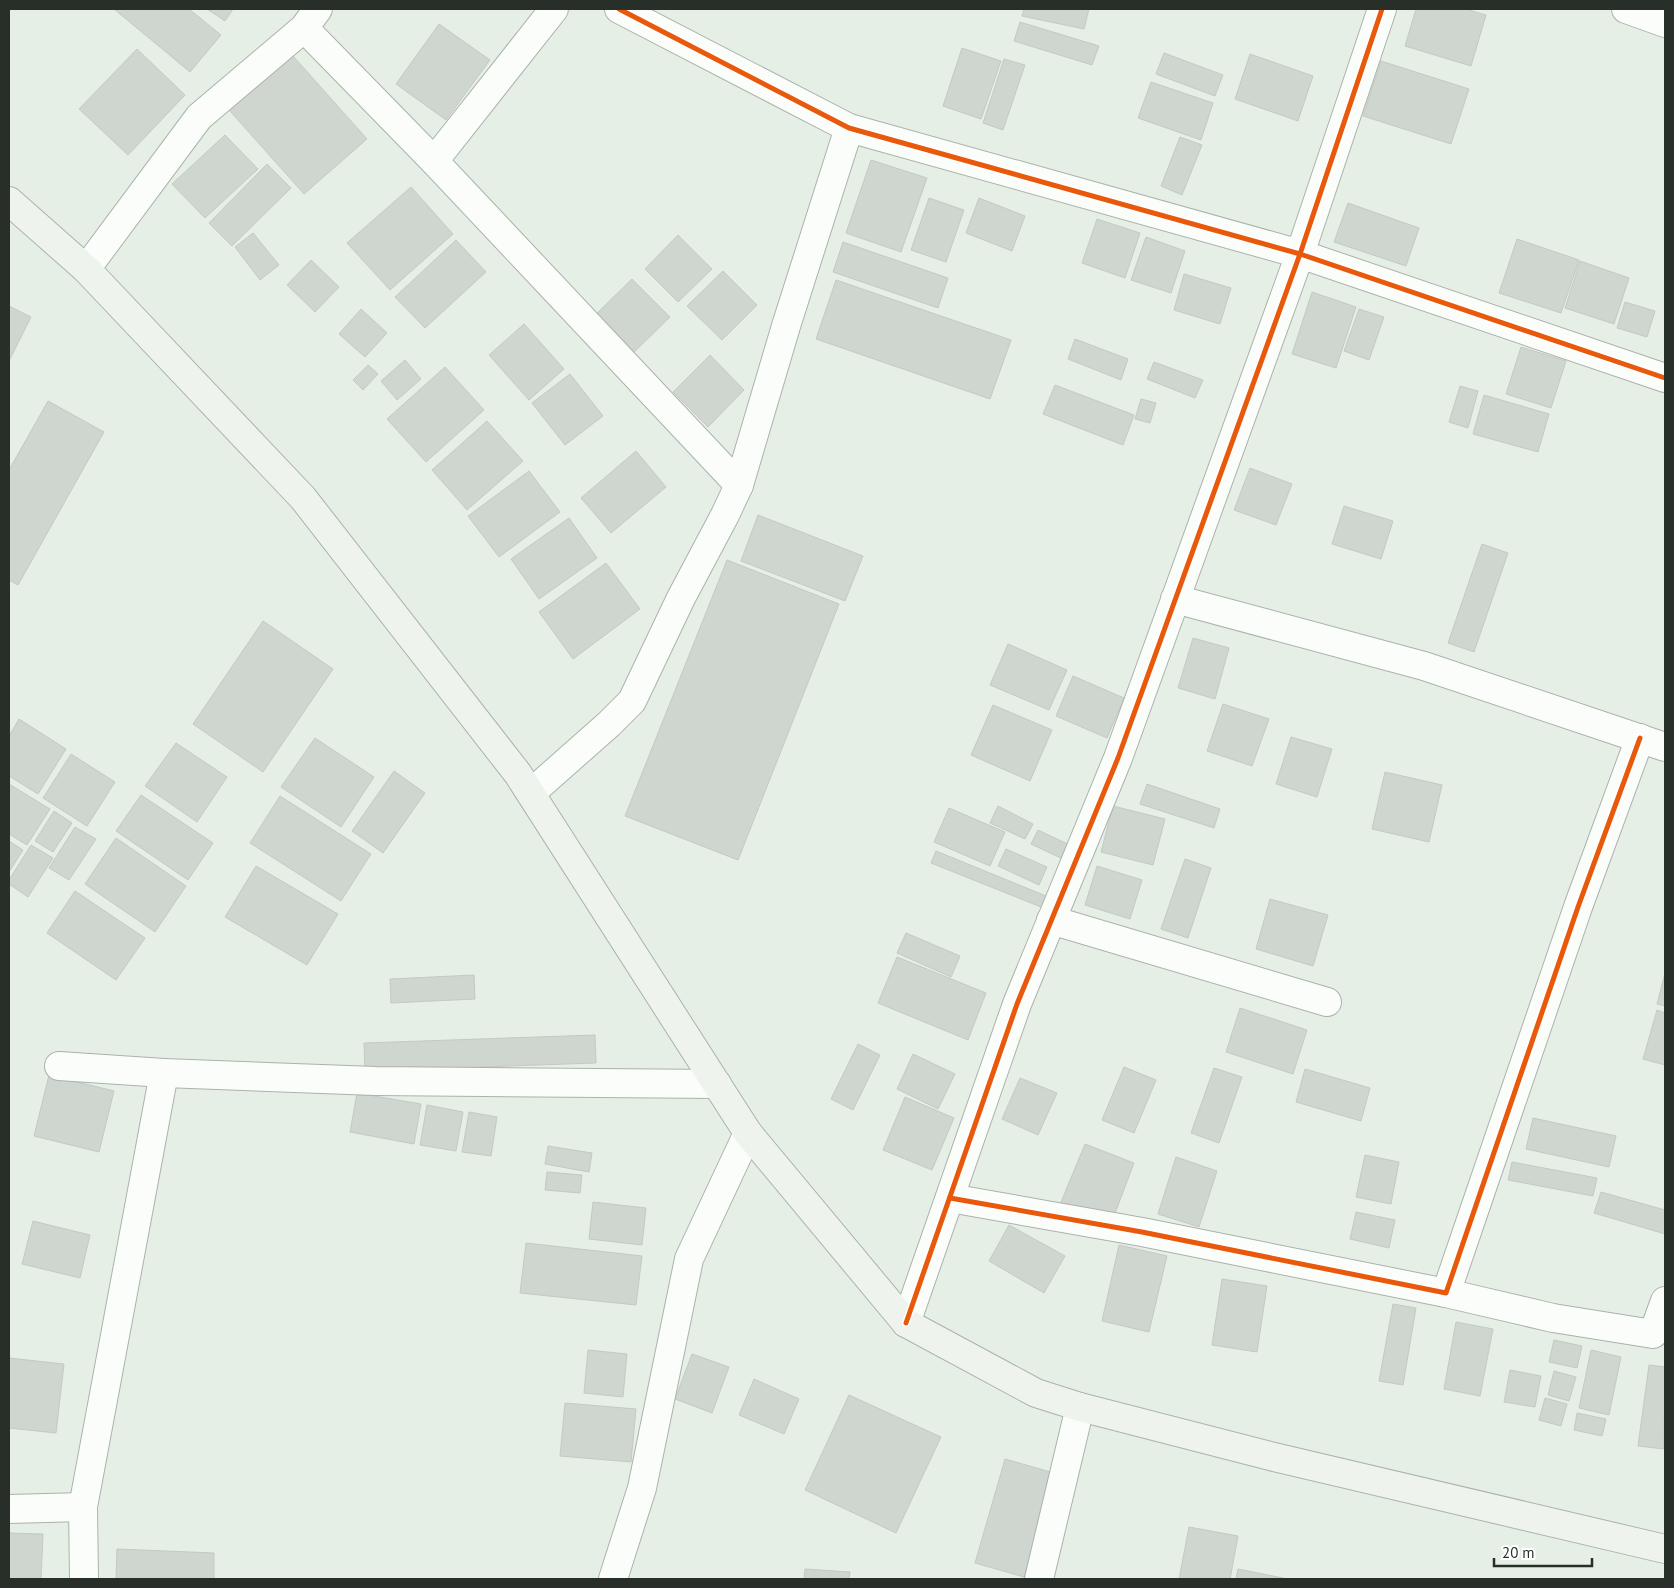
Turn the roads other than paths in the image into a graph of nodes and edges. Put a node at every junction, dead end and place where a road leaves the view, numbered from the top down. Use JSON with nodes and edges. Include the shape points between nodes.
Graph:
{"nodes":[{"id":1,"x":554,"y":9,"type":"edge"},
{"id":2,"x":619,"y":9,"type":"edge"},
{"id":3,"x":1382,"y":9,"type":"edge"},
{"id":4,"x":1626,"y":9,"type":"edge"},
{"id":5,"x":311,"y":19,"type":"edge"},
{"id":6,"x":1665,"y":23,"type":"edge"},
{"id":7,"x":849,"y":128,"type":"junction"},
{"id":8,"x":434,"y":161,"type":"junction"},
{"id":9,"x":9,"y":201,"type":"edge"},
{"id":10,"x":1300,"y":254,"type":"junction"},
{"id":11,"x":86,"y":269,"type":"junction"},
{"id":12,"x":1665,"y":378,"type":"edge"},
{"id":13,"x":739,"y":485,"type":"junction"},
{"id":14,"x":1175,"y":599,"type":"junction"},
{"id":15,"x":1653,"y":743,"type":"edge"},
{"id":16,"x":531,"y":794,"type":"junction"},
{"id":17,"x":1052,"y":920,"type":"junction"},
{"id":18,"x":1327,"y":1002,"type":"dead end"},
{"id":19,"x":59,"y":1066,"type":"dead end"},
{"id":20,"x":164,"y":1073,"type":"junction"},
{"id":21,"x":717,"y":1084,"type":"junction"},
{"id":22,"x":748,"y":1133,"type":"junction"},
{"id":23,"x":950,"y":1198,"type":"junction"},
{"id":24,"x":1446,"y":1293,"type":"junction"},
{"id":25,"x":1665,"y":1301,"type":"edge"},
{"id":26,"x":906,"y":1323,"type":"junction"},
{"id":27,"x":1080,"y":1408,"type":"junction"},
{"id":28,"x":82,"y":1507,"type":"junction"},
{"id":29,"x":9,"y":1510,"type":"edge"},
{"id":30,"x":1665,"y":1549,"type":"edge"},
{"id":31,"x":84,"y":1579,"type":"edge"},
{"id":32,"x":613,"y":1579,"type":"edge"},
{"id":33,"x":1039,"y":1579,"type":"edge"}],
"edges":[{"from":1,"to":8,"type":"street"},
{"from":2,"to":7,"type":"street"},
{"from":3,"to":10,"type":"street"},
{"from":4,"to":6,"type":"street"},
{"from":5,"to":8,"type":"street"},
{"from":5,"to":11,"type":"street","via":[[199,118]]},
{"from":7,"to":10,"type":"street"},
{"from":7,"to":13,"type":"street"},
{"from":8,"to":13,"type":"street"},
{"from":9,"to":11,"type":"main road"},
{"from":10,"to":12,"type":"street"},
{"from":10,"to":14,"type":"street"},
{"from":11,"to":16,"type":"main road","via":[[303,498]]},
{"from":13,"to":16,"type":"street","via":[[632,701]]},
{"from":14,"to":15,"type":"street","via":[[1424,666]]},
{"from":14,"to":17,"type":"street","via":[[1118,758]]},
{"from":15,"to":24,"type":"street","via":[[1578,907]]},
{"from":16,"to":21,"type":"main road"},
{"from":17,"to":18,"type":"street"},
{"from":17,"to":23,"type":"street","via":[[1017,1004]]},
{"from":19,"to":20,"type":"street"},
{"from":20,"to":21,"type":"street","via":[[375,1081]]},
{"from":20,"to":28,"type":"street"},
{"from":21,"to":22,"type":"main road"},
{"from":22,"to":26,"type":"main road"},
{"from":22,"to":32,"type":"street","via":[[689,1259],[642,1488]]},
{"from":23,"to":24,"type":"street","via":[[1142,1232]]},
{"from":23,"to":26,"type":"street"},
{"from":24,"to":25,"type":"street","via":[[1553,1318],[1653,1334]]},
{"from":26,"to":27,"type":"main road","via":[[1036,1394]]},
{"from":27,"to":30,"type":"main road"},
{"from":27,"to":33,"type":"street"},
{"from":28,"to":29,"type":"street"},
{"from":28,"to":31,"type":"street"}]}
